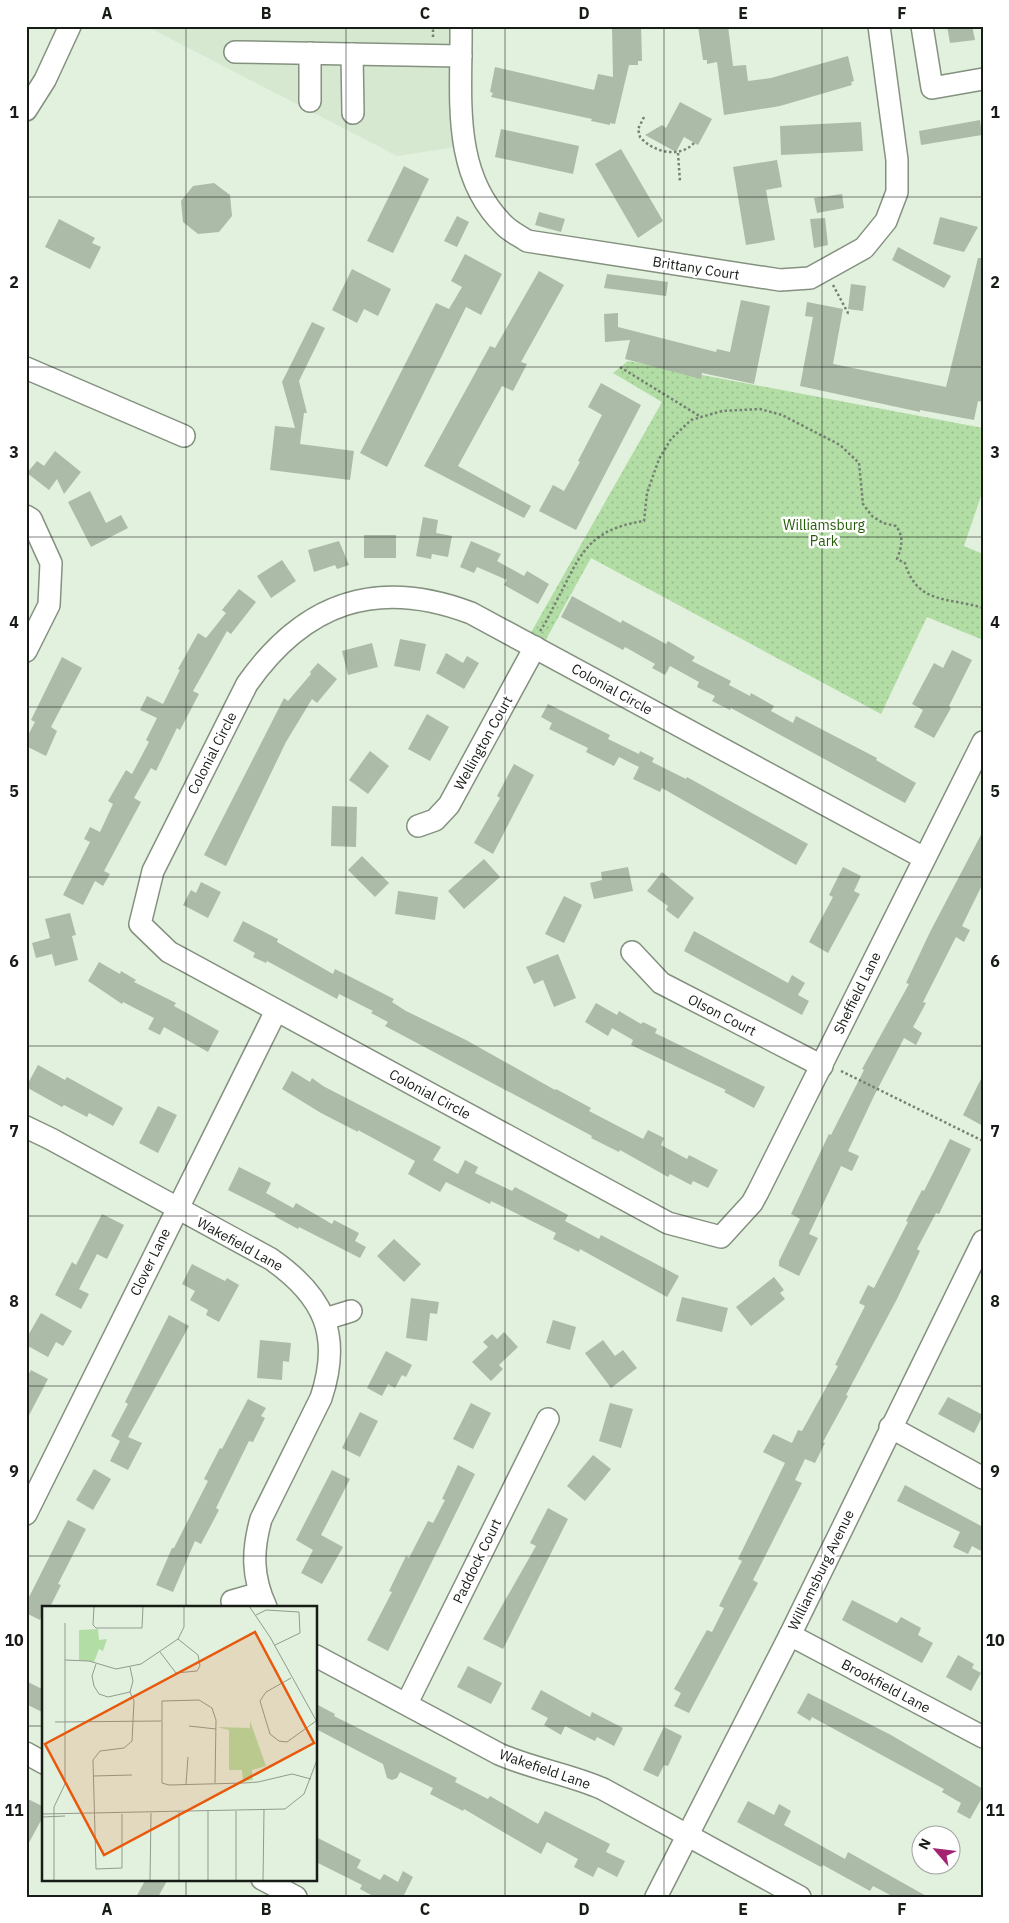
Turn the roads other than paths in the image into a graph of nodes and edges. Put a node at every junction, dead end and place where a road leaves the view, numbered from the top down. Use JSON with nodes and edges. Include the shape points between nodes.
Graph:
{"nodes":[{"id":1,"x":70,"y":26,"type":"edge"},
{"id":2,"x":461,"y":26,"type":"edge"},
{"id":3,"x":879,"y":26,"type":"edge"},
{"id":4,"x":922,"y":26,"type":"edge"},
{"id":5,"x":235,"y":52,"type":"dead end"},
{"id":6,"x":310,"y":54,"type":"junction"},
{"id":7,"x":352,"y":54,"type":"junction"},
{"id":8,"x":461,"y":56,"type":"junction"},
{"id":9,"x":983,"y":80,"type":"edge"},
{"id":10,"x":310,"y":101,"type":"dead end"},
{"id":11,"x":26,"y":110,"type":"edge"},
{"id":12,"x":353,"y":113,"type":"dead end"},
{"id":13,"x":26,"y":368,"type":"edge"},
{"id":14,"x":184,"y":436,"type":"dead end"},
{"id":15,"x":26,"y":516,"type":"edge"},
{"id":16,"x":533,"y":646,"type":"junction"},
{"id":17,"x":26,"y":651,"type":"edge"},
{"id":18,"x":983,"y":742,"type":"edge"},
{"id":19,"x":418,"y":826,"type":"dead end"},
{"id":20,"x":924,"y":858,"type":"junction"},
{"id":21,"x":632,"y":952,"type":"dead end"},
{"id":22,"x":276,"y":1011,"type":"junction"},
{"id":23,"x":831,"y":1069,"type":"junction"},
{"id":24,"x":26,"y":1128,"type":"edge"},
{"id":25,"x":176,"y":1209,"type":"junction"},
{"id":26,"x":721,"y":1237,"type":"joint"},
{"id":27,"x":983,"y":1241,"type":"edge"},
{"id":28,"x":351,"y":1311,"type":"dead end"},
{"id":29,"x":325,"y":1319,"type":"junction"},
{"id":30,"x":548,"y":1420,"type":"dead end"},
{"id":31,"x":890,"y":1427,"type":"junction"},
{"id":32,"x":983,"y":1478,"type":"edge"},
{"id":33,"x":26,"y":1514,"type":"edge"},
{"id":34,"x":263,"y":1600,"type":"edge"},
{"id":35,"x":232,"y":1601,"type":"dead end"},
{"id":36,"x":790,"y":1635,"type":"junction"},
{"id":37,"x":318,"y":1657,"type":"edge"},
{"id":38,"x":407,"y":1703,"type":"junction"},
{"id":39,"x":983,"y":1737,"type":"edge"},
{"id":40,"x":26,"y":1753,"type":"edge"},
{"id":41,"x":42,"y":1762,"type":"edge"},
{"id":42,"x":687,"y":1835,"type":"junction"},
{"id":43,"x":264,"y":1880,"type":"edge"},
{"id":44,"x":296,"y":1897,"type":"edge"},
{"id":45,"x":656,"y":1897,"type":"edge"},
{"id":46,"x":800,"y":1897,"type":"edge"}],
"edges":[{"from":1,"to":11,"type":"street","via":[[45,80]]},
{"from":2,"to":8,"type":"street","name":"Brittany Court"},
{"from":3,"to":8,"type":"street","name":"Brittany Court","via":[[897,160],[897,192],[886,221],[864,248],[810,278],[780,280],[527,241],[505,226],[474,181],[463,149]]},
{"from":4,"to":9,"type":"street","via":[[932,88]]},
{"from":5,"to":6,"type":"street"},
{"from":6,"to":7,"type":"street"},
{"from":6,"to":10,"type":"street"},
{"from":7,"to":8,"type":"street"},
{"from":7,"to":12,"type":"street"},
{"from":13,"to":14,"type":"street"},
{"from":15,"to":17,"type":"street","via":[[31,519],[51,563],[49,605]]},
{"from":16,"to":19,"type":"street","name":"Wellington Court","via":[[448,806],[435,820]]},
{"from":16,"to":20,"type":"street","name":"Colonial Circle"},
{"from":16,"to":22,"type":"street","name":"Colonial Circle","via":[[449,605],[425,599],[372,598],[324,613],[301,626],[266,657],[247,684],[153,871],[140,924],[169,952]]},
{"from":18,"to":20,"type":"street","name":"Sheffield Lane"},
{"from":20,"to":23,"type":"street","name":"Sheffield Lane"},
{"from":21,"to":23,"type":"street","name":"Olson Court","via":[[661,983]]},
{"from":22,"to":25,"type":"street","name":"Clover Lane"},
{"from":22,"to":26,"type":"street","name":"Colonial Circle","via":[[668,1223]]},
{"from":23,"to":26,"type":"street","name":"Sheffield Lane","via":[[752,1203]]},
{"from":24,"to":25,"type":"street","name":"Wakefield Lane"},
{"from":25,"to":29,"type":"street","name":"Wakefield Lane","via":[[271,1259],[291,1273],[308,1290]]},
{"from":25,"to":33,"type":"street","name":"Clover Lane"},
{"from":27,"to":31,"type":"street","name":"Williamsburg Avenue"},
{"from":28,"to":29,"type":"street"},
{"from":29,"to":34,"type":"street","name":"Wakefield Lane","via":[[330,1338],[328,1378],[261,1520],[253,1555]]},
{"from":30,"to":38,"type":"street","name":"Paddock Court"},
{"from":31,"to":32,"type":"street"},
{"from":31,"to":36,"type":"street","name":"Williamsburg Avenue"},
{"from":34,"to":35,"type":"street"},
{"from":36,"to":39,"type":"street","name":"Brookfield Lane"},
{"from":36,"to":42,"type":"street","name":"Williamsburg Avenue"},
{"from":37,"to":38,"type":"street","name":"Wakefield Lane"},
{"from":38,"to":42,"type":"street","name":"Wakefield Lane","via":[[500,1754],[582,1780]]},
{"from":40,"to":41,"type":"street"},
{"from":42,"to":45,"type":"street","name":"Williamsburg Avenue"},
{"from":42,"to":46,"type":"street","name":"Wakefield Lane"},
{"from":43,"to":44,"type":"street"}]}
